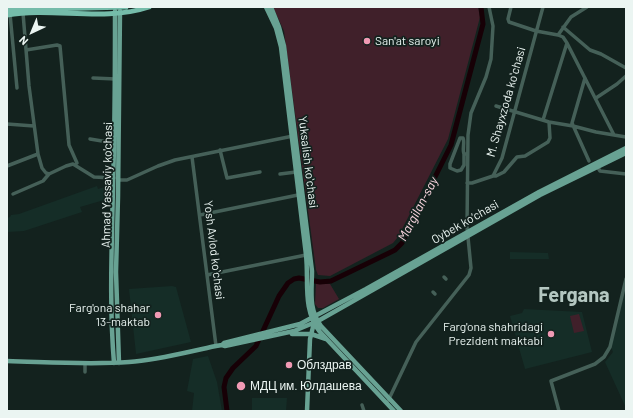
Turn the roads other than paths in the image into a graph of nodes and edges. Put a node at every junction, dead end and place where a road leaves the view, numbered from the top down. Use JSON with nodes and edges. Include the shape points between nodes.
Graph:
{"nodes":[{"id":1,"x":126,"y":7,"type":"edge"},
{"id":2,"x":149,"y":7,"type":"edge"},
{"id":3,"x":266,"y":7,"type":"edge"},
{"id":4,"x":271,"y":7,"type":"edge"},
{"id":5,"x":489,"y":7,"type":"edge"},
{"id":6,"x":511,"y":7,"type":"edge"},
{"id":7,"x":543,"y":7,"type":"edge"},
{"id":8,"x":587,"y":7,"type":"edge"},
{"id":9,"x":118,"y":9,"type":"edge"},
{"id":10,"x":20,"y":10,"type":"edge"},
{"id":11,"x":8,"y":13,"type":"edge"},
{"id":12,"x":563,"y":27,"type":"junction"},
{"id":13,"x":536,"y":31,"type":"junction"},
{"id":14,"x":558,"y":35,"type":"junction"},
{"id":15,"x":567,"y":43,"type":"junction"},
{"id":16,"x":26,"y":50,"type":"junction"},
{"id":17,"x":626,"y":68,"type":"edge"},
{"id":18,"x":626,"y":76,"type":"edge"},
{"id":19,"x":93,"y":78,"type":"dead end"},
{"id":20,"x":585,"y":78,"type":"junction"},
{"id":21,"x":117,"y":79,"type":"junction"},
{"id":22,"x":17,"y":88,"type":"dead end"},
{"id":23,"x":596,"y":98,"type":"junction"},
{"id":24,"x":496,"y":106,"type":"dead end"},
{"id":25,"x":514,"y":112,"type":"junction"},
{"id":26,"x":542,"y":120,"type":"junction"},
{"id":27,"x":549,"y":122,"type":"junction"},
{"id":28,"x":7,"y":124,"type":"edge"},
{"id":29,"x":34,"y":126,"type":"junction"},
{"id":30,"x":573,"y":126,"type":"junction"},
{"id":31,"x":614,"y":135,"type":"junction"},
{"id":32,"x":293,"y":136,"type":"junction"},
{"id":33,"x":626,"y":137,"type":"edge"},
{"id":34,"x":90,"y":138,"type":"dead end"},
{"id":35,"x":114,"y":143,"type":"junction"},
{"id":36,"x":626,"y":148,"type":"edge"},
{"id":37,"x":220,"y":150,"type":"junction"},
{"id":38,"x":38,"y":154,"type":"junction"},
{"id":39,"x":466,"y":154,"type":"junction"},
{"id":40,"x":625,"y":154,"type":"edge"},
{"id":41,"x":192,"y":157,"type":"junction"},
{"id":42,"x":589,"y":161,"type":"dead end"},
{"id":43,"x":77,"y":163,"type":"dead end"},
{"id":44,"x":7,"y":166,"type":"edge"},
{"id":45,"x":597,"y":166,"type":"junction"},
{"id":46,"x":260,"y":172,"type":"dead end"},
{"id":47,"x":296,"y":172,"type":"junction"},
{"id":48,"x":49,"y":174,"type":"junction"},
{"id":49,"x":280,"y":174,"type":"dead end"},
{"id":50,"x":626,"y":174,"type":"edge"},
{"id":51,"x":493,"y":176,"type":"junction"},
{"id":52,"x":116,"y":179,"type":"junction"},
{"id":53,"x":467,"y":183,"type":"junction"},
{"id":54,"x":13,"y":194,"type":"dead end"},
{"id":55,"x":298,"y":195,"type":"junction"},
{"id":56,"x":200,"y":214,"type":"junction"},
{"id":57,"x":468,"y":234,"type":"junction"},
{"id":58,"x":306,"y":255,"type":"junction"},
{"id":59,"x":310,"y":271,"type":"junction"},
{"id":60,"x":207,"y":275,"type":"junction"},
{"id":61,"x":626,"y":279,"type":"edge"},
{"id":62,"x":314,"y":320,"type":"junction"},
{"id":63,"x":285,"y":334,"type":"junction"},
{"id":64,"x":311,"y":334,"type":"junction"},
{"id":65,"x":254,"y":338,"type":"junction"},
{"id":66,"x":328,"y":340,"type":"junction"},
{"id":67,"x":216,"y":346,"type":"junction"},
{"id":68,"x":7,"y":361,"type":"edge"},
{"id":69,"x":86,"y":363,"type":"junction"},
{"id":70,"x":116,"y":363,"type":"junction"},
{"id":71,"x":85,"y":372,"type":"dead end"},
{"id":72,"x":388,"y":402,"type":"junction"},
{"id":73,"x":362,"y":405,"type":"dead end"},
{"id":74,"x":397,"y":410,"type":"edge"},
{"id":75,"x":307,"y":411,"type":"edge"},
{"id":76,"x":364,"y":411,"type":"edge"},
{"id":77,"x":559,"y":411,"type":"edge"}],
"edges":[{"from":1,"to":9,"type":"highway"},
{"from":2,"to":9,"type":"highway","via":[[140,10]]},
{"from":3,"to":32,"type":"main road","name":"Yuksalish koʻchasi","via":[[281,47]]},
{"from":4,"to":32,"type":"main road","name":"Yuksalish koʻchasi","via":[[282,37]]},
{"from":5,"to":39,"type":"street","via":[[493,26],[491,59],[471,113]]},
{"from":6,"to":13,"type":"street","via":[[509,22]]},
{"from":7,"to":13,"type":"street","name":"M. Shayxzoda koʻchasi"},
{"from":8,"to":12,"type":"street","via":[[571,17]]},
{"from":9,"to":10,"type":"highway"},
{"from":9,"to":21,"type":"main road","name":"Ahmad Yassaviy ko'chasi"},
{"from":9,"to":21,"type":"main road","via":[[115,47]]},
{"from":10,"to":11,"type":"highway"},
{"from":10,"to":16,"type":"street"},
{"from":11,"to":22,"type":"street"},
{"from":12,"to":14,"type":"street"},
{"from":12,"to":17,"type":"street","via":[[590,50]]},
{"from":13,"to":14,"type":"street"},
{"from":13,"to":25,"type":"street","name":"M. Shayxzoda koʻchasi"},
{"from":14,"to":15,"type":"street"},
{"from":15,"to":20,"type":"street"},
{"from":15,"to":26,"type":"street"},
{"from":16,"to":29,"type":"street"},
{"from":16,"to":43,"type":"street","via":[[60,46],[69,145]]},
{"from":18,"to":23,"type":"street"},
{"from":19,"to":21,"type":"street"},
{"from":20,"to":23,"type":"street"},
{"from":20,"to":30,"type":"street"},
{"from":21,"to":35,"type":"main road","name":"Ahmad Yassaviy ko'chasi"},
{"from":21,"to":52,"type":"main road","name":"Ahmad Yassaviy ko'chasi"},
{"from":23,"to":31,"type":"street"},
{"from":24,"to":25,"type":"street"},
{"from":25,"to":26,"type":"street"},
{"from":25,"to":51,"type":"street","name":"M. Shayxzoda koʻchasi","via":[[502,158]]},
{"from":26,"to":27,"type":"street"},
{"from":27,"to":30,"type":"street"},
{"from":27,"to":51,"type":"street","via":[[548,142],[524,156],[517,157],[504,172]]},
{"from":28,"to":29,"type":"street"},
{"from":29,"to":38,"type":"street"},
{"from":30,"to":31,"type":"street"},
{"from":30,"to":42,"type":"street"},
{"from":31,"to":33,"type":"street"},
{"from":32,"to":37,"type":"street"},
{"from":32,"to":47,"type":"main road","name":"Yuksalish koʻchasi"},
{"from":32,"to":59,"type":"main road","name":"Yuksalish koʻchasi"},
{"from":34,"to":35,"type":"street"},
{"from":35,"to":52,"type":"main road","name":"Ahmad Yassaviy ko'chasi"},
{"from":36,"to":57,"type":"main road","name":"Oybek ko‘chasi","via":[[539,192]]},
{"from":37,"to":41,"type":"street"},
{"from":37,"to":46,"type":"street","via":[[227,178]]},
{"from":38,"to":44,"type":"street"},
{"from":38,"to":48,"type":"street","via":[[42,168]]},
{"from":39,"to":39,"type":"street","via":[[461,170],[450,168],[460,138],[464,140],[463,148]]},
{"from":39,"to":53,"type":"street"},
{"from":40,"to":45,"type":"main road","name":"Oybek ko‘chasi"},
{"from":41,"to":52,"type":"street","via":[[158,166],[127,180]]},
{"from":41,"to":56,"type":"street","name":"Yosh Avlod koʻchasi"},
{"from":45,"to":50,"type":"street","via":[[600,171]]},
{"from":45,"to":57,"type":"main road","name":"Oybek ko‘chasi"},
{"from":47,"to":49,"type":"street"},
{"from":47,"to":55,"type":"main road","name":"Yuksalish koʻchasi"},
{"from":48,"to":52,"type":"street","via":[[73,164],[94,177]]},
{"from":48,"to":54,"type":"street","via":[[43,181]]},
{"from":51,"to":53,"type":"street","name":"M. Shayxzoda koʻchasi"},
{"from":52,"to":70,"type":"main road","name":"Ahmad Yassaviy ko'chasi","via":[[111,277],[112,344]]},
{"from":53,"to":57,"type":"street"},
{"from":55,"to":56,"type":"street"},
{"from":55,"to":58,"type":"main road","name":"Yuksalish koʻchasi"},
{"from":56,"to":60,"type":"street","name":"Yosh Avlod koʻchasi"},
{"from":57,"to":62,"type":"main road","name":"Oybek ko‘chasi"},
{"from":57,"to":72,"type":"street","via":[[471,268],[469,275],[416,342]]},
{"from":58,"to":59,"type":"main road","name":"Yuksalish koʻchasi"},
{"from":58,"to":60,"type":"street"},
{"from":59,"to":62,"type":"main road","name":"Yuksalish koʻchasi"},
{"from":60,"to":67,"type":"street","name":"Yosh Avlod koʻchasi"},
{"from":61,"to":77,"type":"street","via":[[610,347],[604,357],[595,364],[551,381]]},
{"from":62,"to":63,"type":"main road"},
{"from":62,"to":64,"type":"main road","name":"Yuksalish koʻchasi"},
{"from":62,"to":65,"type":"main road"},
{"from":62,"to":66,"type":"main road"},
{"from":62,"to":72,"type":"main road"},
{"from":63,"to":64,"type":"main road"},
{"from":63,"to":65,"type":"main road"},
{"from":64,"to":66,"type":"main road"},
{"from":64,"to":75,"type":"main road","name":"Yuksalish koʻchasi"},
{"from":65,"to":67,"type":"main road"},
{"from":66,"to":72,"type":"main road"},
{"from":67,"to":70,"type":"main road","via":[[147,360]]},
{"from":68,"to":69,"type":"main road"},
{"from":69,"to":70,"type":"main road"},
{"from":69,"to":71,"type":"street"},
{"from":72,"to":74,"type":"main road"},
{"from":73,"to":76,"type":"street"}]}
